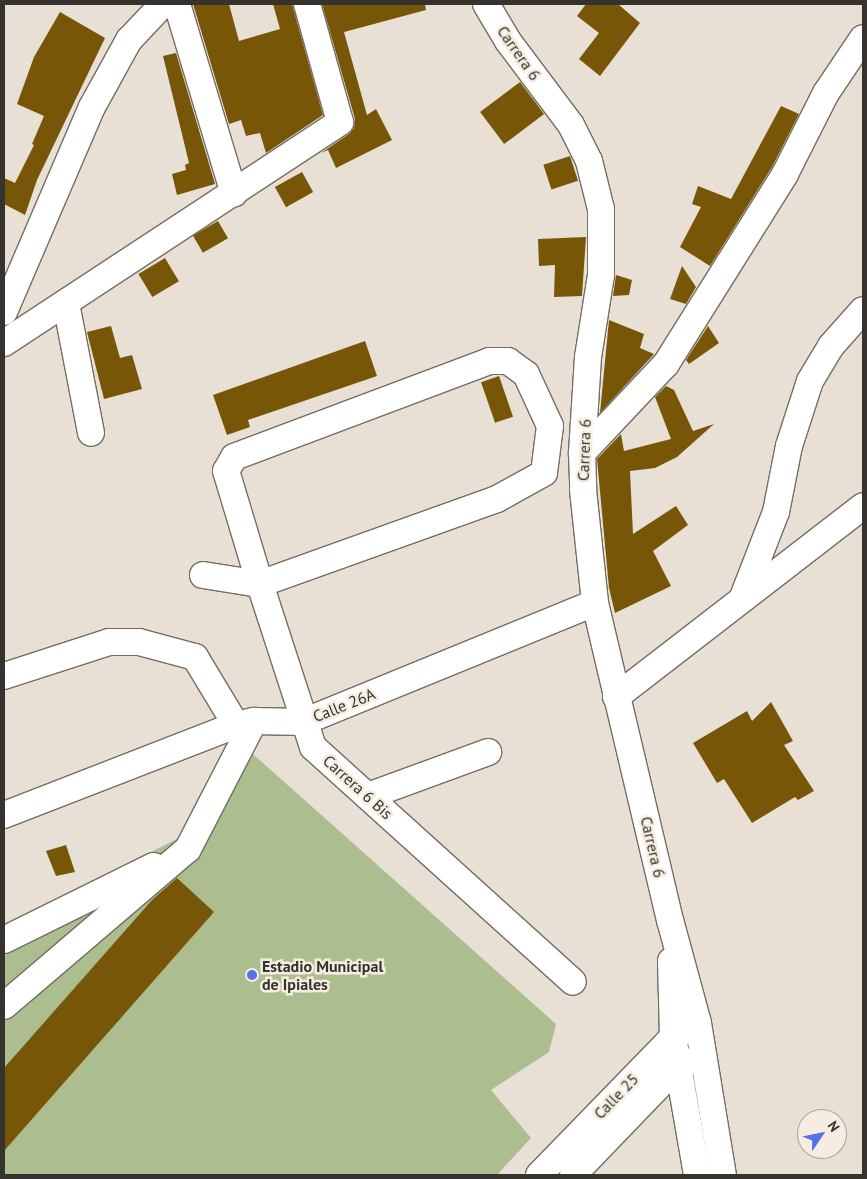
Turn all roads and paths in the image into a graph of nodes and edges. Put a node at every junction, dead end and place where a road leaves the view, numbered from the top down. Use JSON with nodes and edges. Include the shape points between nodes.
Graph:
{"nodes":[{"id":1,"x":163,"y":4,"type":"edge"},
{"id":2,"x":177,"y":4,"type":"edge"},
{"id":3,"x":307,"y":4,"type":"edge"},
{"id":4,"x":486,"y":4,"type":"edge"},
{"id":5,"x":863,"y":38,"type":"edge"},
{"id":6,"x":234,"y":194,"type":"junction"},
{"id":7,"x":66,"y":303,"type":"junction"},
{"id":8,"x":863,"y":310,"type":"edge"},
{"id":9,"x":4,"y":312,"type":"edge"},
{"id":10,"x":4,"y":343,"type":"edge"},
{"id":11,"x":92,"y":433,"type":"dead end"},
{"id":12,"x":582,"y":453,"type":"junction"},
{"id":13,"x":863,"y":506,"type":"edge"},
{"id":14,"x":203,"y":575,"type":"dead end"},
{"id":15,"x":260,"y":584,"type":"junction"},
{"id":16,"x":743,"y":597,"type":"junction"},
{"id":17,"x":595,"y":603,"type":"junction"},
{"id":18,"x":4,"y":676,"type":"edge"},
{"id":19,"x":616,"y":696,"type":"junction"},
{"id":20,"x":303,"y":722,"type":"junction"},
{"id":21,"x":245,"y":723,"type":"junction"},
{"id":22,"x":488,"y":752,"type":"dead end"},
{"id":23,"x":368,"y":796,"type":"junction"},
{"id":24,"x":4,"y":815,"type":"edge"},
{"id":25,"x":188,"y":849,"type":"junction"},
{"id":26,"x":670,"y":920,"type":"junction"},
{"id":27,"x":4,"y":940,"type":"edge"},
{"id":28,"x":573,"y":982,"type":"dead end"},
{"id":29,"x":4,"y":1006,"type":"edge"},
{"id":30,"x":698,"y":1023,"type":"junction"},
{"id":31,"x":673,"y":1037,"type":"junction"},
{"id":32,"x":705,"y":1057,"type":"junction"},
{"id":33,"x":680,"y":1064,"type":"junction"},
{"id":34,"x":539,"y":1175,"type":"edge"},
{"id":35,"x":573,"y":1175,"type":"edge"},
{"id":36,"x":697,"y":1175,"type":"edge"},
{"id":37,"x":723,"y":1175,"type":"edge"}],
"edges":[{"from":1,"to":9,"type":"street","via":[[129,40],[92,107]]},
{"from":2,"to":6,"type":"street"},
{"from":3,"to":6,"type":"street","via":[[340,122]]},
{"from":4,"to":12,"type":"street","name":"Carrera 6","via":[[508,41],[571,125],[590,161],[601,209],[602,275],[588,357]]},
{"from":5,"to":12,"type":"street","via":[[826,93],[785,174],[666,364]]},
{"from":6,"to":7,"type":"street"},
{"from":7,"to":10,"type":"street"},
{"from":7,"to":11,"type":"street"},
{"from":8,"to":16,"type":"street","via":[[831,346],[810,381],[789,446],[776,512]]},
{"from":12,"to":17,"type":"street","name":"Carrera 6","via":[[582,490]]},
{"from":13,"to":16,"type":"street"},
{"from":14,"to":15,"type":"street"},
{"from":15,"to":15,"type":"street","name":"Carrera 6 Bis","via":[[226,471],[234,457],[489,361],[508,361],[526,374],[550,426],[544,473],[497,499]]},
{"from":15,"to":20,"type":"street","name":"Carrera 6 Bis"},
{"from":16,"to":19,"type":"street"},
{"from":17,"to":19,"type":"street","name":"Carrera 6"},
{"from":17,"to":20,"type":"street","name":"Calle 26A"},
{"from":18,"to":21,"type":"street","via":[[109,642],[139,642],[195,657]]},
{"from":19,"to":26,"type":"street","name":"Carrera 6"},
{"from":20,"to":21,"type":"street","name":"Calle 26A"},
{"from":20,"to":23,"type":"street","name":"Carrera 6 Bis","via":[[314,747]]},
{"from":21,"to":24,"type":"street","name":"Calle 26A"},
{"from":21,"to":25,"type":"street"},
{"from":22,"to":23,"type":"street"},
{"from":23,"to":28,"type":"street","name":"Carrera 6 Bis"},
{"from":25,"to":27,"type":"street"},
{"from":25,"to":29,"type":"street"},
{"from":26,"to":30,"type":"street","name":"Carrera 6"},
{"from":26,"to":31,"type":"street","name":"Carrera 6"},
{"from":30,"to":31,"type":"street","name":"Calle 25"},
{"from":30,"to":32,"type":"street","name":"Carrera 6"},
{"from":31,"to":33,"type":"street","name":"Carrera 6"},
{"from":31,"to":34,"type":"street","name":"Calle 25"},
{"from":32,"to":33,"type":"street"},
{"from":32,"to":37,"type":"street","name":"Carrera 6"},
{"from":33,"to":35,"type":"street","name":"Calle 25"},
{"from":33,"to":36,"type":"street","name":"Carrera 6"}]}
